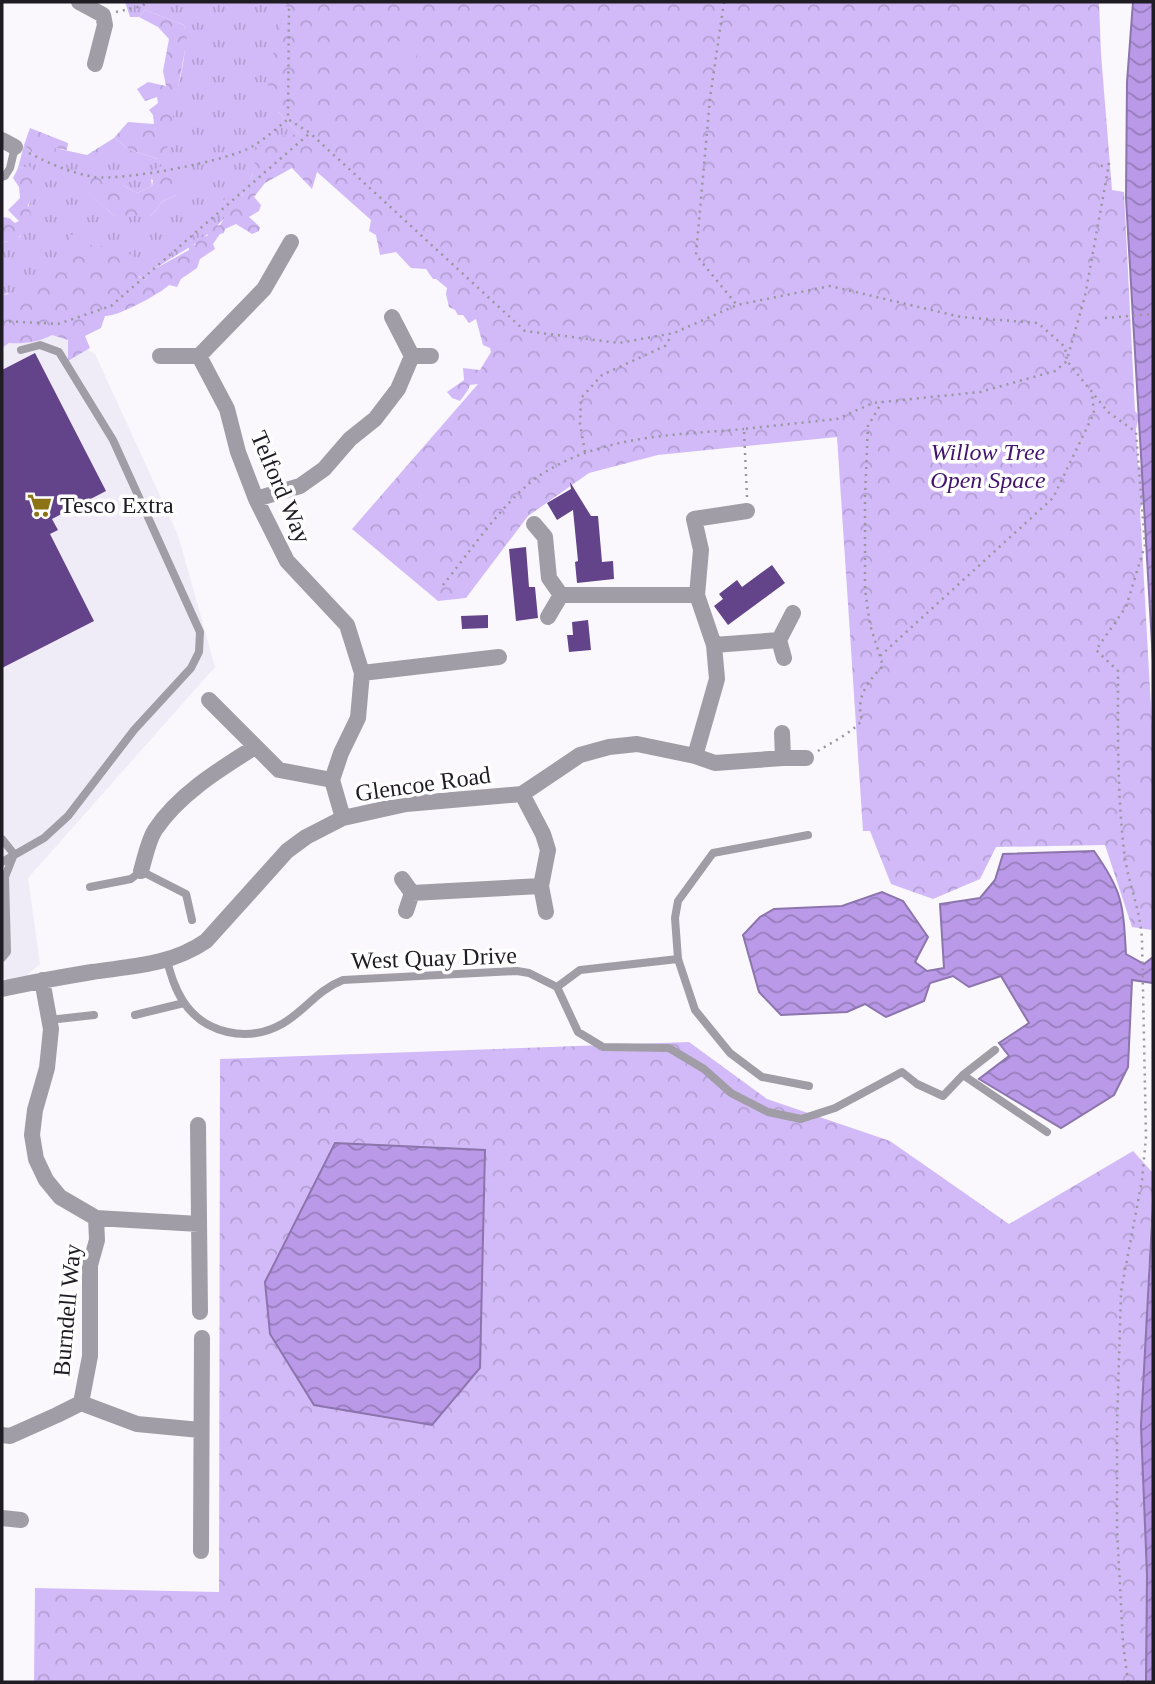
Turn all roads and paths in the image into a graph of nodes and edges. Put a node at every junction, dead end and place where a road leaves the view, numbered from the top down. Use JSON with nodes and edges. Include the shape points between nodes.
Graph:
{"nodes":[{"id":1,"x":79,"y":2,"type":"edge"},
{"id":2,"x":147,"y":2,"type":"edge"},
{"id":3,"x":287,"y":2,"type":"edge"},
{"id":4,"x":724,"y":2,"type":"edge"},
{"id":5,"x":103,"y":15,"type":"junction"},
{"id":6,"x":95,"y":64,"type":"dead end"},
{"id":7,"x":288,"y":119,"type":"junction"},
{"id":8,"x":310,"y":133,"type":"junction"},
{"id":9,"x":8,"y":144,"type":"edge"},
{"id":10,"x":1097,"y":167,"type":"dead end"},
{"id":11,"x":2,"y":177,"type":"edge"},
{"id":12,"x":291,"y":242,"type":"dead end"},
{"id":13,"x":737,"y":305,"type":"junction"},
{"id":14,"x":1153,"y":314,"type":"edge"},
{"id":15,"x":392,"y":317,"type":"dead end"},
{"id":16,"x":1105,"y":318,"type":"dead end"},
{"id":17,"x":2,"y":321,"type":"edge"},
{"id":18,"x":674,"y":333,"type":"junction"},
{"id":19,"x":21,"y":350,"type":"dead end"},
{"id":20,"x":160,"y":356,"type":"dead end"},
{"id":21,"x":199,"y":356,"type":"junction"},
{"id":22,"x":412,"y":356,"type":"junction"},
{"id":23,"x":431,"y":356,"type":"dead end"},
{"id":24,"x":1067,"y":358,"type":"junction"},
{"id":25,"x":1091,"y":390,"type":"junction"},
{"id":26,"x":881,"y":402,"type":"junction"},
{"id":27,"x":744,"y":429,"type":"junction"},
{"id":28,"x":585,"y":452,"type":"junction"},
{"id":29,"x":256,"y":499,"type":"junction"},
{"id":30,"x":747,"y":512,"type":"joint"},
{"id":31,"x":534,"y":524,"type":"dead end"},
{"id":32,"x":443,"y":585,"type":"dead end"},
{"id":33,"x":561,"y":595,"type":"junction"},
{"id":34,"x":697,"y":595,"type":"junction"},
{"id":35,"x":793,"y":613,"type":"dead end"},
{"id":36,"x":548,"y":617,"type":"dead end"},
{"id":37,"x":779,"y":640,"type":"junction"},
{"id":38,"x":713,"y":645,"type":"junction"},
{"id":39,"x":880,"y":656,"type":"junction"},
{"id":40,"x":499,"y":657,"type":"dead end"},
{"id":41,"x":784,"y":658,"type":"dead end"},
{"id":42,"x":362,"y":673,"type":"junction"},
{"id":43,"x":209,"y":699,"type":"dead end"},
{"id":44,"x":782,"y":733,"type":"dead end"},
{"id":45,"x":255,"y":747,"type":"junction"},
{"id":46,"x":695,"y":756,"type":"junction"},
{"id":47,"x":783,"y":758,"type":"junction"},
{"id":48,"x":806,"y":758,"type":"joint"},
{"id":49,"x":332,"y":780,"type":"junction"},
{"id":50,"x":522,"y":793,"type":"junction"},
{"id":51,"x":343,"y":818,"type":"junction"},
{"id":52,"x":808,"y":835,"type":"dead end"},
{"id":53,"x":2,"y":839,"type":"edge"},
{"id":54,"x":14,"y":854,"type":"junction"},
{"id":55,"x":2,"y":862,"type":"edge"},
{"id":56,"x":141,"y":871,"type":"junction"},
{"id":57,"x":402,"y":879,"type":"dead end"},
{"id":58,"x":541,"y":886,"type":"junction"},
{"id":59,"x":90,"y":887,"type":"dead end"},
{"id":60,"x":412,"y":893,"type":"junction"},
{"id":61,"x":407,"y":911,"type":"dead end"},
{"id":62,"x":546,"y":912,"type":"dead end"},
{"id":63,"x":192,"y":920,"type":"dead end"},
{"id":64,"x":2,"y":958,"type":"edge"},
{"id":65,"x":678,"y":959,"type":"junction"},
{"id":66,"x":167,"y":961,"type":"junction"},
{"id":67,"x":42,"y":980,"type":"junction"},
{"id":68,"x":557,"y":987,"type":"junction"},
{"id":69,"x":2,"y":989,"type":"edge"},
{"id":70,"x":184,"y":1003,"type":"junction"},
{"id":71,"x":94,"y":1015,"type":"dead end"},
{"id":72,"x":135,"y":1015,"type":"dead end"},
{"id":73,"x":49,"y":1020,"type":"junction"},
{"id":74,"x":995,"y":1050,"type":"dead end"},
{"id":75,"x":963,"y":1075,"type":"junction"},
{"id":76,"x":809,"y":1086,"type":"dead end"},
{"id":77,"x":198,"y":1125,"type":"dead end"},
{"id":78,"x":1047,"y":1132,"type":"dead end"},
{"id":79,"x":96,"y":1218,"type":"junction"},
{"id":80,"x":199,"y":1224,"type":"junction"},
{"id":81,"x":200,"y":1312,"type":"dead end"},
{"id":82,"x":202,"y":1338,"type":"dead end"},
{"id":83,"x":80,"y":1403,"type":"junction"},
{"id":84,"x":200,"y":1430,"type":"junction"},
{"id":85,"x":2,"y":1436,"type":"edge"},
{"id":86,"x":2,"y":1518,"type":"edge"},
{"id":87,"x":20,"y":1520,"type":"dead end"},
{"id":88,"x":201,"y":1551,"type":"dead end"},
{"id":89,"x":1128,"y":1682,"type":"edge"}],
"edges":[{"from":1,"to":5,"type":"street"},
{"from":2,"to":5,"type":"path"},
{"from":3,"to":7,"type":"path"},
{"from":4,"to":13,"type":"path","via":[[696,255]]},
{"from":5,"to":6,"type":"street","via":[[105,25]]},
{"from":7,"to":8,"type":"path"},
{"from":7,"to":9,"type":"path","via":[[252,147],[191,166],[124,177],[96,177],[59,168]]},
{"from":8,"to":17,"type":"path","via":[[111,306],[58,324]]},
{"from":8,"to":18,"type":"path","via":[[525,331],[619,343]]},
{"from":9,"to":11,"type":"lane","via":[[10,168]]},
{"from":10,"to":24,"type":"path","via":[[1109,164],[1085,296]]},
{"from":12,"to":21,"type":"street","via":[[264,289]]},
{"from":13,"to":18,"type":"path"},
{"from":13,"to":24,"type":"path","via":[[830,286],[961,317],[1038,323],[1065,347]]},
{"from":14,"to":16,"type":"path"},
{"from":15,"to":22,"type":"street"},
{"from":18,"to":28,"type":"path","via":[[665,346],[602,375],[581,398]]},
{"from":19,"to":54,"type":"lane","via":[[40,345],[59,352],[113,440],[200,632],[200,642],[191,668],[134,730],[68,816],[44,838]]},
{"from":20,"to":21,"type":"street"},
{"from":21,"to":29,"type":"street","name":"Telford Way","via":[[227,409]]},
{"from":22,"to":23,"type":"street"},
{"from":22,"to":29,"type":"street","via":[[398,388],[375,419],[350,439],[324,470],[300,486]]},
{"from":24,"to":25,"type":"path"},
{"from":24,"to":26,"type":"path","via":[[1055,371],[980,392]]},
{"from":25,"to":39,"type":"path","via":[[1094,413],[1053,498]]},
{"from":25,"to":89,"type":"path","via":[[1108,412],[1136,432],[1145,545],[1126,607],[1096,650],[1118,671],[1124,854],[1142,925],[1146,1137],[1121,1292],[1117,1426],[1117,1529]]},
{"from":26,"to":27,"type":"path","via":[[837,419]]},
{"from":26,"to":39,"type":"path","via":[[868,426],[865,496],[865,589]]},
{"from":27,"to":28,"type":"path","via":[[636,439]]},
{"from":27,"to":30,"type":"path"},
{"from":28,"to":32,"type":"path","via":[[541,475],[505,507]]},
{"from":29,"to":42,"type":"street","name":"Telford Way","via":[[287,561],[347,625]]},
{"from":30,"to":34,"type":"street","via":[[687,518],[701,550]]},
{"from":31,"to":33,"type":"street","via":[[545,537],[549,578]]},
{"from":33,"to":34,"type":"street"},
{"from":33,"to":36,"type":"street"},
{"from":34,"to":38,"type":"street"},
{"from":35,"to":37,"type":"street"},
{"from":37,"to":38,"type":"street"},
{"from":37,"to":41,"type":"street"},
{"from":38,"to":46,"type":"street","via":[[717,679]]},
{"from":39,"to":48,"type":"path","via":[[883,666],[868,681],[862,696],[862,720],[855,729]]},
{"from":40,"to":42,"type":"street"},
{"from":42,"to":49,"type":"street","name":"Telford Way","via":[[358,718]]},
{"from":43,"to":45,"type":"street"},
{"from":44,"to":47,"type":"street"},
{"from":45,"to":49,"type":"street","via":[[279,770]]},
{"from":45,"to":56,"type":"street","via":[[182,798],[154,831]]},
{"from":46,"to":47,"type":"street","name":"Glencoe Road","via":[[715,763]]},
{"from":46,"to":50,"type":"street","name":"Glencoe Road","via":[[637,744],[609,747],[580,755]]},
{"from":47,"to":48,"type":"street","name":"Glencoe Road"},
{"from":49,"to":51,"type":"street"},
{"from":50,"to":51,"type":"street","name":"Glencoe Road","via":[[406,804]]},
{"from":50,"to":58,"type":"street","via":[[548,850]]},
{"from":51,"to":66,"type":"street","name":"Glencoe Road","via":[[287,851],[206,941]]},
{"from":52,"to":65,"type":"lane","via":[[713,853],[678,901]]},
{"from":53,"to":54,"type":"lane"},
{"from":54,"to":55,"type":"lane"},
{"from":54,"to":64,"type":"lane","via":[[5,877],[7,952]]},
{"from":56,"to":59,"type":"lane","via":[[131,879]]},
{"from":56,"to":63,"type":"lane","via":[[186,894]]},
{"from":57,"to":60,"type":"street"},
{"from":58,"to":60,"type":"street"},
{"from":58,"to":62,"type":"street"},
{"from":60,"to":61,"type":"street"},
{"from":65,"to":68,"type":"lane","via":[[580,970]]},
{"from":65,"to":76,"type":"lane","via":[[695,1010],[730,1053],[762,1077]]},
{"from":66,"to":67,"type":"street","name":"Glencoe Road"},
{"from":66,"to":70,"type":"lane","name":"West Quay Drive"},
{"from":67,"to":69,"type":"street","name":"Glencoe Road"},
{"from":67,"to":73,"type":"street"},
{"from":68,"to":70,"type":"lane","name":"West Quay Drive","via":[[517,971],[342,980],[262,1034],[231,1034],[200,1021]]},
{"from":68,"to":75,"type":"lane","via":[[578,1032],[603,1047],[669,1048],[704,1069],[731,1093],[768,1112],[801,1119],[835,1108],[902,1072],[943,1096]]},
{"from":70,"to":72,"type":"lane"},
{"from":71,"to":73,"type":"lane"},
{"from":73,"to":79,"type":"street","via":[[47,1068],[32,1135],[36,1159],[60,1197]]},
{"from":74,"to":75,"type":"lane"},
{"from":75,"to":78,"type":"lane"},
{"from":77,"to":80,"type":"street"},
{"from":79,"to":80,"type":"street"},
{"from":79,"to":83,"type":"street","name":"Burndell Way","via":[[97,1240],[90,1265],[90,1356]]},
{"from":80,"to":81,"type":"street"},
{"from":82,"to":84,"type":"street"},
{"from":83,"to":84,"type":"street","via":[[137,1424]]},
{"from":83,"to":85,"type":"street","name":"Burndell Way"},
{"from":84,"to":88,"type":"street"},
{"from":86,"to":87,"type":"street"}]}
